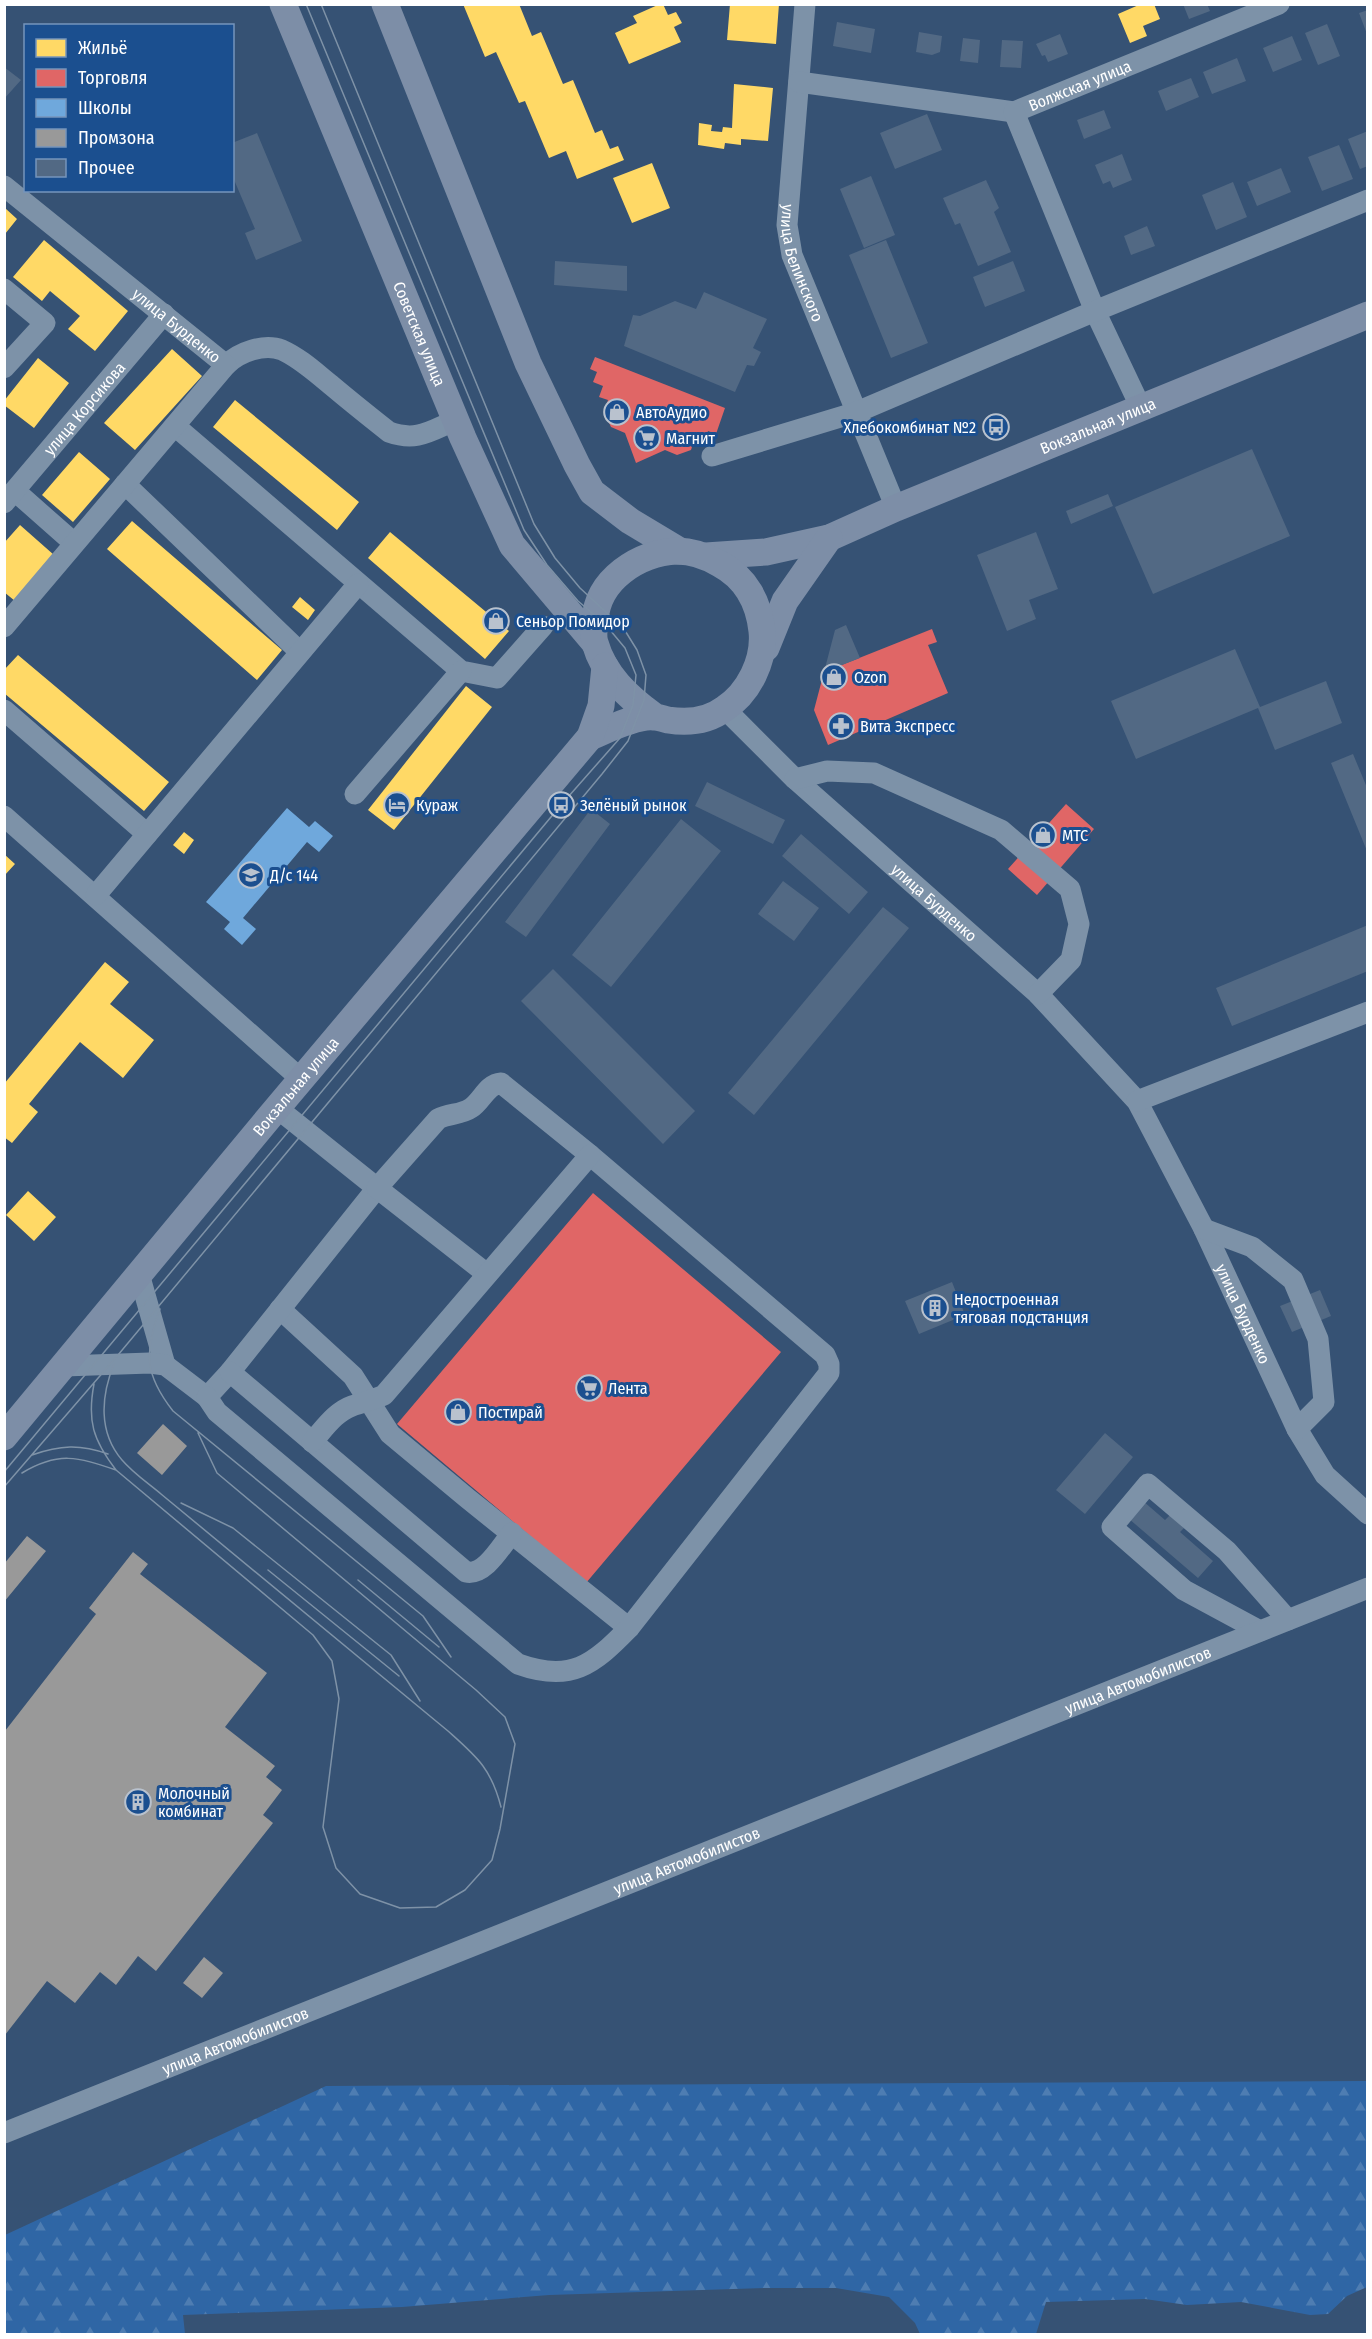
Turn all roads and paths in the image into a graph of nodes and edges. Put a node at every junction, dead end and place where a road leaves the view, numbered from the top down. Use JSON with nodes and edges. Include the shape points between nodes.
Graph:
{"nodes":[{"id":1,"x":283,"y":4,"type":"edge"},
{"id":2,"x":385,"y":4,"type":"edge"},
{"id":3,"x":805,"y":4,"type":"edge"},
{"id":4,"x":1279,"y":4,"type":"edge"},
{"id":5,"x":799,"y":82,"type":"junction"},
{"id":6,"x":1014,"y":112,"type":"junction"},
{"id":7,"x":4,"y":186,"type":"edge"},
{"id":8,"x":1368,"y":200,"type":"edge"},
{"id":9,"x":4,"y":289,"type":"edge"},
{"id":10,"x":1095,"y":311,"type":"junction"},
{"id":11,"x":164,"y":314,"type":"junction"},
{"id":12,"x":1368,"y":315,"type":"edge"},
{"id":13,"x":226,"y":365,"type":"junction"},
{"id":14,"x":4,"y":368,"type":"edge"},
{"id":15,"x":1141,"y":408,"type":"junction"},
{"id":16,"x":857,"y":412,"type":"junction"},
{"id":17,"x":456,"y":420,"type":"junction"},
{"id":18,"x":176,"y":426,"type":"junction"},
{"id":19,"x":712,"y":456,"type":"dead end"},
{"id":20,"x":125,"y":484,"type":"junction"},
{"id":21,"x":10,"y":497,"type":"edge"},
{"id":22,"x":896,"y":508,"type":"junction"},
{"id":23,"x":829,"y":537,"type":"junction"},
{"id":24,"x":74,"y":543,"type":"junction"},
{"id":25,"x":680,"y":551,"type":"junction"},
{"id":26,"x":706,"y":556,"type":"junction"},
{"id":27,"x":358,"y":584,"type":"junction"},
{"id":28,"x":543,"y":626,"type":"dead end"},
{"id":29,"x":4,"y":627,"type":"edge"},
{"id":30,"x":594,"y":642,"type":"junction"},
{"id":31,"x":300,"y":652,"type":"junction"},
{"id":32,"x":605,"y":666,"type":"junction"},
{"id":33,"x":758,"y":667,"type":"junction"},
{"id":34,"x":461,"y":671,"type":"junction"},
{"id":35,"x":724,"y":709,"type":"junction"},
{"id":36,"x":4,"y":710,"type":"edge"},
{"id":37,"x":654,"y":716,"type":"junction"},
{"id":38,"x":590,"y":737,"type":"junction"},
{"id":39,"x":795,"y":779,"type":"junction"},
{"id":40,"x":355,"y":794,"type":"dead end"},
{"id":41,"x":4,"y":816,"type":"edge"},
{"id":42,"x":147,"y":834,"type":"junction"},
{"id":43,"x":96,"y":895,"type":"junction"},
{"id":44,"x":1038,"y":994,"type":"junction"},
{"id":45,"x":1368,"y":1012,"type":"edge"},
{"id":46,"x":301,"y":1079,"type":"junction"},
{"id":47,"x":1137,"y":1101,"type":"junction"},
{"id":48,"x":277,"y":1108,"type":"junction"},
{"id":49,"x":590,"y":1155,"type":"junction"},
{"id":50,"x":378,"y":1188,"type":"junction"},
{"id":51,"x":1204,"y":1229,"type":"junction"},
{"id":52,"x":139,"y":1274,"type":"junction"},
{"id":53,"x":487,"y":1274,"type":"junction"},
{"id":54,"x":280,"y":1309,"type":"junction"},
{"id":55,"x":165,"y":1365,"type":"junction"},
{"id":56,"x":64,"y":1366,"type":"junction"},
{"id":57,"x":230,"y":1372,"type":"junction"},
{"id":58,"x":207,"y":1397,"type":"junction"},
{"id":59,"x":369,"y":1402,"type":"junction"},
{"id":60,"x":1297,"y":1429,"type":"junction"},
{"id":61,"x":4,"y":1437,"type":"edge"},
{"id":62,"x":312,"y":1442,"type":"junction"},
{"id":63,"x":1368,"y":1514,"type":"edge"},
{"id":64,"x":512,"y":1533,"type":"junction"},
{"id":65,"x":1368,"y":1588,"type":"edge"},
{"id":66,"x":1288,"y":1620,"type":"junction"},
{"id":67,"x":629,"y":1628,"type":"junction"},
{"id":68,"x":1260,"y":1631,"type":"junction"},
{"id":69,"x":4,"y":2133,"type":"edge"}],
"edges":[{"from":1,"to":17,"type":"main road","name":"Советская улица"},
{"from":2,"to":25,"type":"main road","name":"Советская улица","via":[[528,363],[577,465],[592,492]]},
{"from":3,"to":5,"type":"street","name":"улица Белинского"},
{"from":4,"to":6,"type":"street","name":"Волжская улица"},
{"from":5,"to":6,"type":"street","name":"Волжская улица"},
{"from":5,"to":16,"type":"street","name":"улица Белинского","via":[[788,225],[792,255]]},
{"from":6,"to":10,"type":"street"},
{"from":7,"to":11,"type":"street","name":"улица Бурденко"},
{"from":8,"to":10,"type":"street"},
{"from":9,"to":14,"type":"street","via":[[45,323]]},
{"from":10,"to":15,"type":"street"},
{"from":10,"to":16,"type":"street"},
{"from":11,"to":13,"type":"street","name":"улица Бурденко"},
{"from":11,"to":21,"type":"street","name":"улица Корсикова"},
{"from":12,"to":15,"type":"main road","name":"Вокзальная улица"},
{"from":13,"to":17,"type":"street","name":"улица Бурденко","via":[[246,352],[280,350],[303,362],[389,432],[404,438]]},
{"from":13,"to":18,"type":"street"},
{"from":15,"to":22,"type":"main road","name":"Вокзальная улица"},
{"from":16,"to":19,"type":"street"},
{"from":16,"to":22,"type":"street","name":"улица Белинского"},
{"from":17,"to":30,"type":"main road","name":"Советская улица","via":[[512,545]]},
{"from":18,"to":20,"type":"street"},
{"from":18,"to":27,"type":"street"},
{"from":20,"to":24,"type":"street"},
{"from":20,"to":31,"type":"street"},
{"from":21,"to":24,"type":"street"},
{"from":22,"to":23,"type":"main road","name":"Вокзальная улица"},
{"from":23,"to":26,"type":"main road","name":"Вокзальная улица","via":[[766,552]]},
{"from":23,"to":33,"type":"main road","via":[[785,601]]},
{"from":24,"to":29,"type":"street"},
{"from":25,"to":26,"type":"main road","name":"Советская улица"},
{"from":25,"to":30,"type":"main road","name":"Советская улица","via":[[653,554],[628,566],[609,584],[596,607]]},
{"from":26,"to":33,"type":"main road","name":"Советская улица","via":[[730,569],[748,589],[760,614],[763,641]]},
{"from":27,"to":31,"type":"street"},
{"from":27,"to":34,"type":"street"},
{"from":28,"to":34,"type":"street","via":[[497,678]]},
{"from":30,"to":32,"type":"main road","name":"Советская улица"},
{"from":31,"to":42,"type":"street"},
{"from":32,"to":37,"type":"main road","name":"Советская улица","via":[[615,683]]},
{"from":32,"to":38,"type":"main road","name":"Вокзальная улица","via":[[601,705]]},
{"from":33,"to":35,"type":"main road","name":"Советская улица","via":[[744,691]]},
{"from":34,"to":40,"type":"street"},
{"from":35,"to":37,"type":"main road","name":"Советская улица","via":[[700,721]]},
{"from":35,"to":39,"type":"street","name":"улица Бурденко"},
{"from":36,"to":42,"type":"street"},
{"from":37,"to":38,"type":"main road","name":"Вокзальная улица"},
{"from":38,"to":46,"type":"main road","name":"Вокзальная улица"},
{"from":39,"to":44,"type":"street","name":"улица Бурденко"},
{"from":39,"to":44,"type":"street","via":[[827,771],[874,773],[1001,830],[1070,889],[1079,924],[1071,960]]},
{"from":41,"to":43,"type":"street"},
{"from":42,"to":43,"type":"street"},
{"from":43,"to":46,"type":"street"},
{"from":44,"to":47,"type":"street","name":"улица Бурденко"},
{"from":45,"to":47,"type":"street"},
{"from":46,"to":48,"type":"main road","name":"Вокзальная улица"},
{"from":47,"to":51,"type":"street","name":"улица Бурденко"},
{"from":48,"to":50,"type":"street"},
{"from":48,"to":52,"type":"main road","name":"Вокзальная улица"},
{"from":49,"to":50,"type":"street","via":[[501,1083],[495,1083],[472,1107],[438,1119]]},
{"from":49,"to":53,"type":"street"},
{"from":49,"to":67,"type":"street","via":[[825,1355],[829,1364],[829,1373]]},
{"from":50,"to":53,"type":"street"},
{"from":50,"to":54,"type":"street"},
{"from":51,"to":60,"type":"street","name":"улица Бурденко"},
{"from":51,"to":60,"type":"street","via":[[1252,1246],[1293,1280],[1318,1339],[1324,1402]]},
{"from":52,"to":55,"type":"street"},
{"from":52,"to":56,"type":"main road","name":"Вокзальная улица"},
{"from":53,"to":59,"type":"street","via":[[384,1395]]},
{"from":54,"to":57,"type":"street"},
{"from":54,"to":59,"type":"street","via":[[353,1376]]},
{"from":55,"to":56,"type":"street"},
{"from":55,"to":58,"type":"street"},
{"from":56,"to":61,"type":"main road","name":"Вокзальная улица"},
{"from":57,"to":58,"type":"street"},
{"from":57,"to":62,"type":"street"},
{"from":58,"to":67,"type":"street","via":[[217,1412],[518,1664],[540,1672],[582,1667],[606,1653]]},
{"from":59,"to":62,"type":"street","via":[[335,1416]]},
{"from":59,"to":64,"type":"street","via":[[390,1434]]},
{"from":60,"to":63,"type":"street","name":"улица Бурденко","via":[[1325,1475]]},
{"from":62,"to":64,"type":"street","via":[[466,1572],[481,1570]]},
{"from":64,"to":67,"type":"street"},
{"from":65,"to":66,"type":"street","name":"улица Автомобилистов"},
{"from":66,"to":68,"type":"street","name":"улица Автомобилистов"},
{"from":66,"to":68,"type":"street","via":[[1227,1551],[1149,1484],[1112,1527],[1184,1590]]},
{"from":68,"to":69,"type":"street","name":"улица Автомобилистов"}]}
